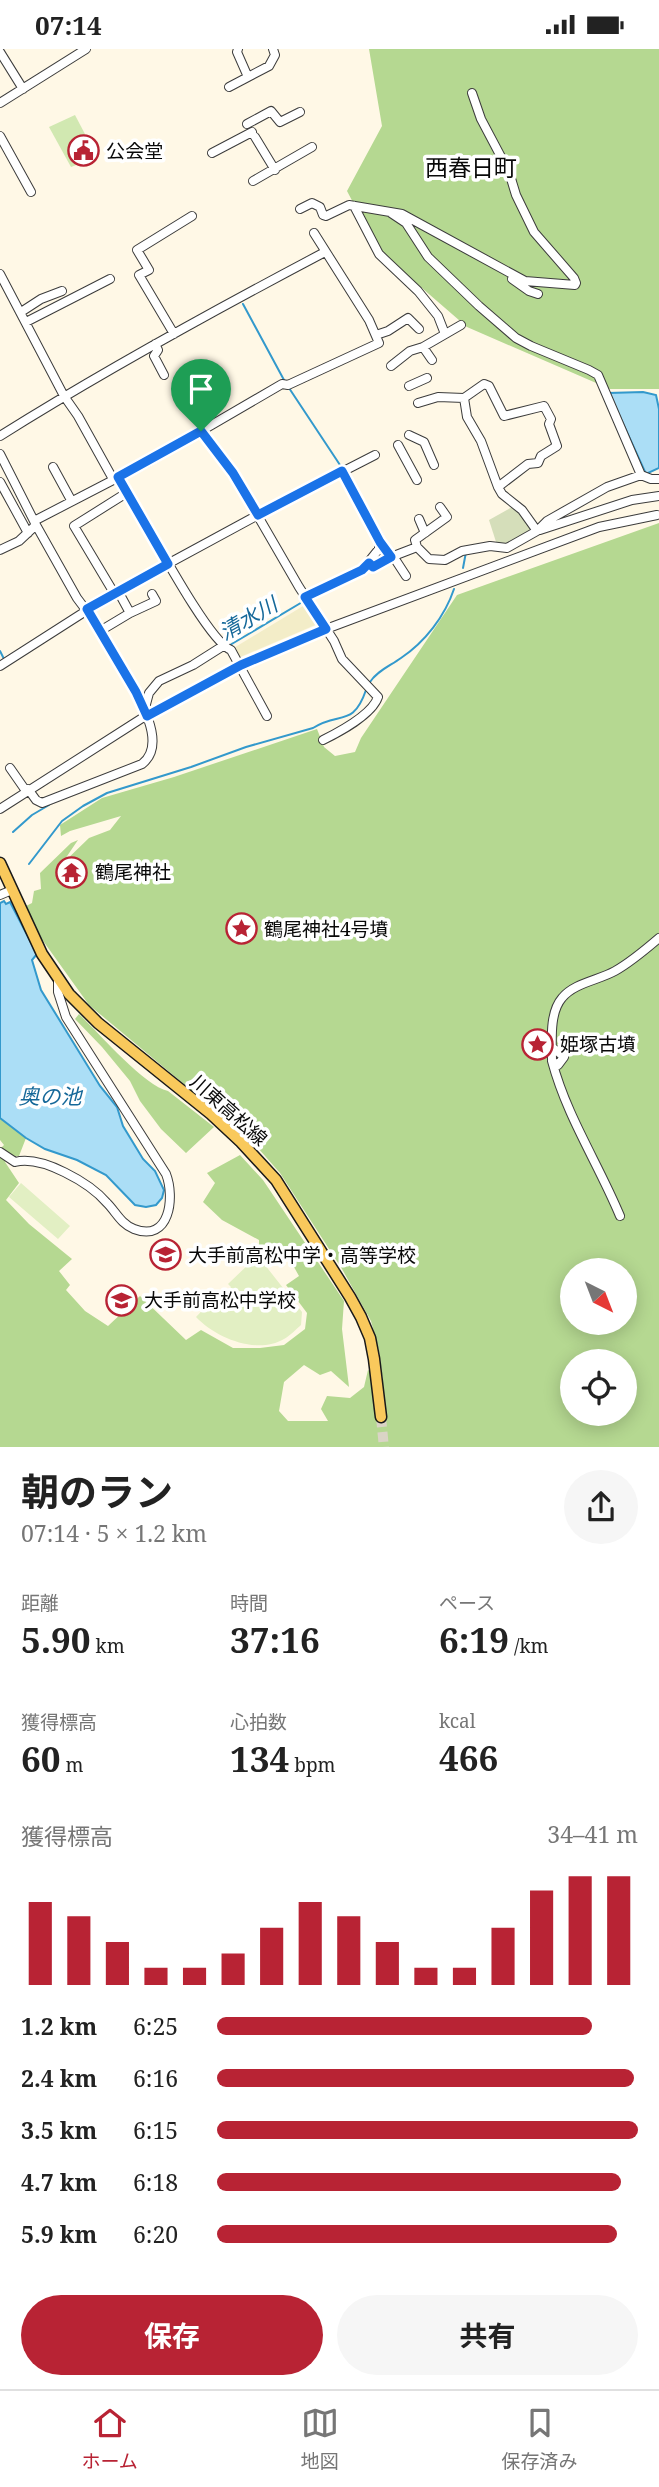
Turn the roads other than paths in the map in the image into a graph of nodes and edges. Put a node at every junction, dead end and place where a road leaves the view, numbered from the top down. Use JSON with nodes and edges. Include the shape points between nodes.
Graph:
{"nodes":[{"id":1,"x":86,"y":49,"type":"edge"},
{"id":2,"x":238,"y":49,"type":"edge"},
{"id":3,"x":273,"y":49,"type":"edge"},
{"id":4,"x":0,"y":52,"type":"edge"},
{"id":5,"x":248,"y":76,"type":"junction"},
{"id":6,"x":229,"y":87,"type":"dead end"},
{"id":7,"x":23,"y":89,"type":"junction"},
{"id":8,"x":472,"y":93,"type":"dead end"},
{"id":9,"x":0,"y":103,"type":"edge"},
{"id":10,"x":300,"y":112,"type":"dead end"},
{"id":11,"x":251,"y":131,"type":"junction"},
{"id":12,"x":0,"y":136,"type":"edge"},
{"id":13,"x":312,"y":147,"type":"dead end"},
{"id":14,"x":212,"y":153,"type":"dead end"},
{"id":15,"x":275,"y":170,"type":"junction"},
{"id":16,"x":253,"y":181,"type":"dead end"},
{"id":17,"x":31,"y":192,"type":"dead end"},
{"id":18,"x":354,"y":206,"type":"junction"},
{"id":19,"x":300,"y":209,"type":"dead end"},
{"id":20,"x":385,"y":210,"type":"junction"},
{"id":21,"x":192,"y":216,"type":"dead end"},
{"id":22,"x":314,"y":233,"type":"dead end"},
{"id":23,"x":326,"y":252,"type":"junction"},
{"id":24,"x":496,"y":266,"type":"junction"},
{"id":25,"x":0,"y":274,"type":"edge"},
{"id":26,"x":110,"y":279,"type":"dead end"},
{"id":27,"x":62,"y":291,"type":"dead end"},
{"id":28,"x":538,"y":294,"type":"dead end"},
{"id":29,"x":21,"y":312,"type":"junction"},
{"id":30,"x":26,"y":322,"type":"junction"},
{"id":31,"x":461,"y":325,"type":"dead end"},
{"id":32,"x":419,"y":329,"type":"dead end"},
{"id":33,"x":174,"y":334,"type":"junction"},
{"id":34,"x":445,"y":334,"type":"junction"},
{"id":35,"x":376,"y":335,"type":"junction"},
{"id":36,"x":155,"y":344,"type":"junction"},
{"id":37,"x":423,"y":347,"type":"junction"},
{"id":38,"x":432,"y":360,"type":"dead end"},
{"id":39,"x":391,"y":366,"type":"dead end"},
{"id":40,"x":164,"y":375,"type":"dead end"},
{"id":41,"x":428,"y":378,"type":"dead end"},
{"id":42,"x":410,"y":386,"type":"dead end"},
{"id":43,"x":188,"y":390,"type":"dead end"},
{"id":44,"x":64,"y":396,"type":"junction"},
{"id":45,"x":464,"y":398,"type":"junction"},
{"id":46,"x":418,"y":403,"type":"dead end"},
{"id":47,"x":204,"y":428,"type":"junction"},
{"id":48,"x":409,"y":435,"type":"dead end"},
{"id":49,"x":0,"y":436,"type":"edge"},
{"id":50,"x":434,"y":440,"type":"dead end"},
{"id":51,"x":422,"y":441,"type":"junction"},
{"id":52,"x":398,"y":445,"type":"dead end"},
{"id":53,"x":0,"y":454,"type":"edge"},
{"id":54,"x":375,"y":456,"type":"dead end"},
{"id":55,"x":434,"y":465,"type":"dead end"},
{"id":56,"x":53,"y":467,"type":"dead end"},
{"id":57,"x":342,"y":471,"type":"junction"},
{"id":58,"x":641,"y":475,"type":"junction"},
{"id":59,"x":115,"y":478,"type":"junction"},
{"id":60,"x":659,"y":479,"type":"edge"},
{"id":61,"x":417,"y":480,"type":"dead end"},
{"id":62,"x":0,"y":482,"type":"edge"},
{"id":63,"x":498,"y":487,"type":"junction"},
{"id":64,"x":128,"y":492,"type":"junction"},
{"id":65,"x":659,"y":496,"type":"edge"},
{"id":66,"x":71,"y":501,"type":"junction"},
{"id":67,"x":440,"y":507,"type":"dead end"},
{"id":68,"x":258,"y":515,"type":"junction"},
{"id":69,"x":657,"y":515,"type":"dead end"},
{"id":70,"x":419,"y":519,"type":"dead end"},
{"id":71,"x":35,"y":523,"type":"junction"},
{"id":72,"x":539,"y":530,"type":"junction"},
{"id":73,"x":28,"y":533,"type":"junction"},
{"id":74,"x":425,"y":533,"type":"junction"},
{"id":75,"x":381,"y":543,"type":"junction"},
{"id":76,"x":417,"y":547,"type":"junction"},
{"id":77,"x":0,"y":550,"type":"edge"},
{"id":78,"x":392,"y":557,"type":"junction"},
{"id":79,"x":168,"y":564,"type":"junction"},
{"id":80,"x":371,"y":565,"type":"junction"},
{"id":81,"x":406,"y":576,"type":"dead end"},
{"id":82,"x":116,"y":592,"type":"junction"},
{"id":83,"x":152,"y":594,"type":"dead end"},
{"id":84,"x":307,"y":600,"type":"junction"},
{"id":85,"x":87,"y":609,"type":"junction"},
{"id":86,"x":130,"y":613,"type":"junction"},
{"id":87,"x":326,"y":629,"type":"junction"},
{"id":88,"x":100,"y":631,"type":"junction"},
{"id":89,"x":226,"y":648,"type":"junction"},
{"id":90,"x":241,"y":665,"type":"junction"},
{"id":91,"x":0,"y":666,"type":"edge"},
{"id":92,"x":146,"y":712,"type":"junction"},
{"id":93,"x":267,"y":716,"type":"dead end"},
{"id":94,"x":323,"y":740,"type":"dead end"},
{"id":95,"x":10,"y":768,"type":"dead end"},
{"id":96,"x":27,"y":790,"type":"junction"},
{"id":97,"x":2,"y":805,"type":"edge"},
{"id":98,"x":0,"y":863,"type":"edge"},
{"id":99,"x":12,"y":890,"type":"junction"},
{"id":100,"x":0,"y":895,"type":"edge"},
{"id":101,"x":659,"y":938,"type":"edge"},
{"id":102,"x":58,"y":979,"type":"junction"},
{"id":103,"x":0,"y":1152,"type":"edge"},
{"id":104,"x":620,"y":1216,"type":"dead end"},
{"id":105,"x":382,"y":1417,"type":"tunnel mouth"}],
"edges":[{"from":1,"to":7,"type":"street"},
{"from":2,"to":5,"type":"street"},
{"from":3,"to":5,"type":"street","via":[[269,66]]},
{"from":4,"to":7,"type":"street"},
{"from":5,"to":6,"type":"street"},
{"from":7,"to":9,"type":"street"},
{"from":8,"to":24,"type":"street","via":[[534,232],[576,283],[537,284]]},
{"from":10,"to":11,"type":"street","via":[[280,122],[271,111]]},
{"from":11,"to":14,"type":"street"},
{"from":11,"to":15,"type":"street"},
{"from":12,"to":17,"type":"street"},
{"from":13,"to":15,"type":"street"},
{"from":15,"to":16,"type":"street"},
{"from":18,"to":19,"type":"street","via":[[326,216],[312,203]]},
{"from":18,"to":20,"type":"street"},
{"from":18,"to":34,"type":"street","via":[[379,254],[418,291],[438,316]]},
{"from":20,"to":24,"type":"street","via":[[409,216]]},
{"from":20,"to":58,"type":"street","via":[[406,223],[429,257],[516,338],[598,375]]},
{"from":21,"to":33,"type":"street","via":[[137,250],[149,270],[139,275]]},
{"from":22,"to":23,"type":"street"},
{"from":23,"to":33,"type":"street"},
{"from":23,"to":35,"type":"street"},
{"from":24,"to":28,"type":"street"},
{"from":25,"to":29,"type":"street"},
{"from":26,"to":30,"type":"street"},
{"from":27,"to":29,"type":"street"},
{"from":29,"to":30,"type":"street"},
{"from":30,"to":44,"type":"street"},
{"from":31,"to":34,"type":"street"},
{"from":32,"to":35,"type":"street","via":[[408,318]]},
{"from":33,"to":36,"type":"street"},
{"from":34,"to":37,"type":"street"},
{"from":35,"to":47,"type":"street","via":[[379,343],[282,384]]},
{"from":36,"to":40,"type":"street","via":[[154,356]]},
{"from":36,"to":44,"type":"street"},
{"from":37,"to":38,"type":"street"},
{"from":37,"to":39,"type":"street"},
{"from":41,"to":42,"type":"street"},
{"from":43,"to":47,"type":"street"},
{"from":44,"to":49,"type":"street"},
{"from":44,"to":59,"type":"street"},
{"from":45,"to":46,"type":"street","via":[[438,397]]},
{"from":45,"to":63,"type":"street","via":[[467,417]]},
{"from":45,"to":63,"type":"street","via":[[484,384],[504,416],[544,406],[551,419],[557,446]]},
{"from":47,"to":59,"type":"street"},
{"from":47,"to":68,"type":"street"},
{"from":48,"to":51,"type":"street"},
{"from":50,"to":51,"type":"street"},
{"from":51,"to":55,"type":"street"},
{"from":52,"to":61,"type":"street"},
{"from":53,"to":71,"type":"street"},
{"from":54,"to":57,"type":"street"},
{"from":56,"to":66,"type":"street"},
{"from":57,"to":68,"type":"street"},
{"from":57,"to":75,"type":"street"},
{"from":58,"to":60,"type":"street"},
{"from":58,"to":72,"type":"street","via":[[607,487]]},
{"from":59,"to":64,"type":"street"},
{"from":59,"to":66,"type":"street"},
{"from":62,"to":73,"type":"street"},
{"from":63,"to":72,"type":"street"},
{"from":64,"to":79,"type":"street"},
{"from":64,"to":82,"type":"street","via":[[75,526]]},
{"from":65,"to":72,"type":"street","via":[[632,500]]},
{"from":66,"to":71,"type":"street"},
{"from":67,"to":74,"type":"street","via":[[447,517]]},
{"from":68,"to":79,"type":"street"},
{"from":68,"to":84,"type":"street"},
{"from":69,"to":87,"type":"street","via":[[599,527]]},
{"from":70,"to":74,"type":"street"},
{"from":71,"to":73,"type":"street"},
{"from":71,"to":85,"type":"street"},
{"from":72,"to":76,"type":"street","via":[[511,546],[463,551],[439,560],[429,559]]},
{"from":73,"to":77,"type":"street"},
{"from":74,"to":76,"type":"street","via":[[415,540]]},
{"from":75,"to":78,"type":"street"},
{"from":75,"to":80,"type":"street"},
{"from":76,"to":78,"type":"street"},
{"from":78,"to":80,"type":"street"},
{"from":78,"to":81,"type":"street"},
{"from":79,"to":82,"type":"street"},
{"from":79,"to":89,"type":"street"},
{"from":80,"to":84,"type":"street"},
{"from":82,"to":85,"type":"street"},
{"from":82,"to":86,"type":"street"},
{"from":83,"to":86,"type":"street","via":[[156,601]]},
{"from":84,"to":87,"type":"street"},
{"from":85,"to":88,"type":"street"},
{"from":85,"to":91,"type":"street"},
{"from":86,"to":88,"type":"street"},
{"from":87,"to":90,"type":"street"},
{"from":87,"to":94,"type":"street","via":[[342,659],[378,697],[347,727]]},
{"from":88,"to":92,"type":"street"},
{"from":89,"to":90,"type":"street"},
{"from":89,"to":92,"type":"street","via":[[159,681],[149,693]]},
{"from":90,"to":92,"type":"street"},
{"from":90,"to":93,"type":"street"},
{"from":92,"to":96,"type":"street"},
{"from":92,"to":96,"type":"street","via":[[152,743],[142,764],[42,803]]},
{"from":95,"to":96,"type":"street"},
{"from":96,"to":97,"type":"street"},
{"from":98,"to":99,"type":"main road","name":"川東高松線"},
{"from":99,"to":100,"type":"street"},
{"from":99,"to":102,"type":"main road","name":"川東高松線"},
{"from":101,"to":104,"type":"street","via":[[613,972],[570,991],[561,999],[553,1027],[552,1061],[577,1131]]},
{"from":102,"to":103,"type":"street","via":[[66,1017],[166,1174],[169,1213],[152,1230],[135,1230],[85,1183],[39,1163],[15,1162]]},
{"from":102,"to":105,"type":"main road","name":"川東高松線","via":[[97,1023],[211,1114],[275,1180],[361,1317],[370,1338]]}]}
